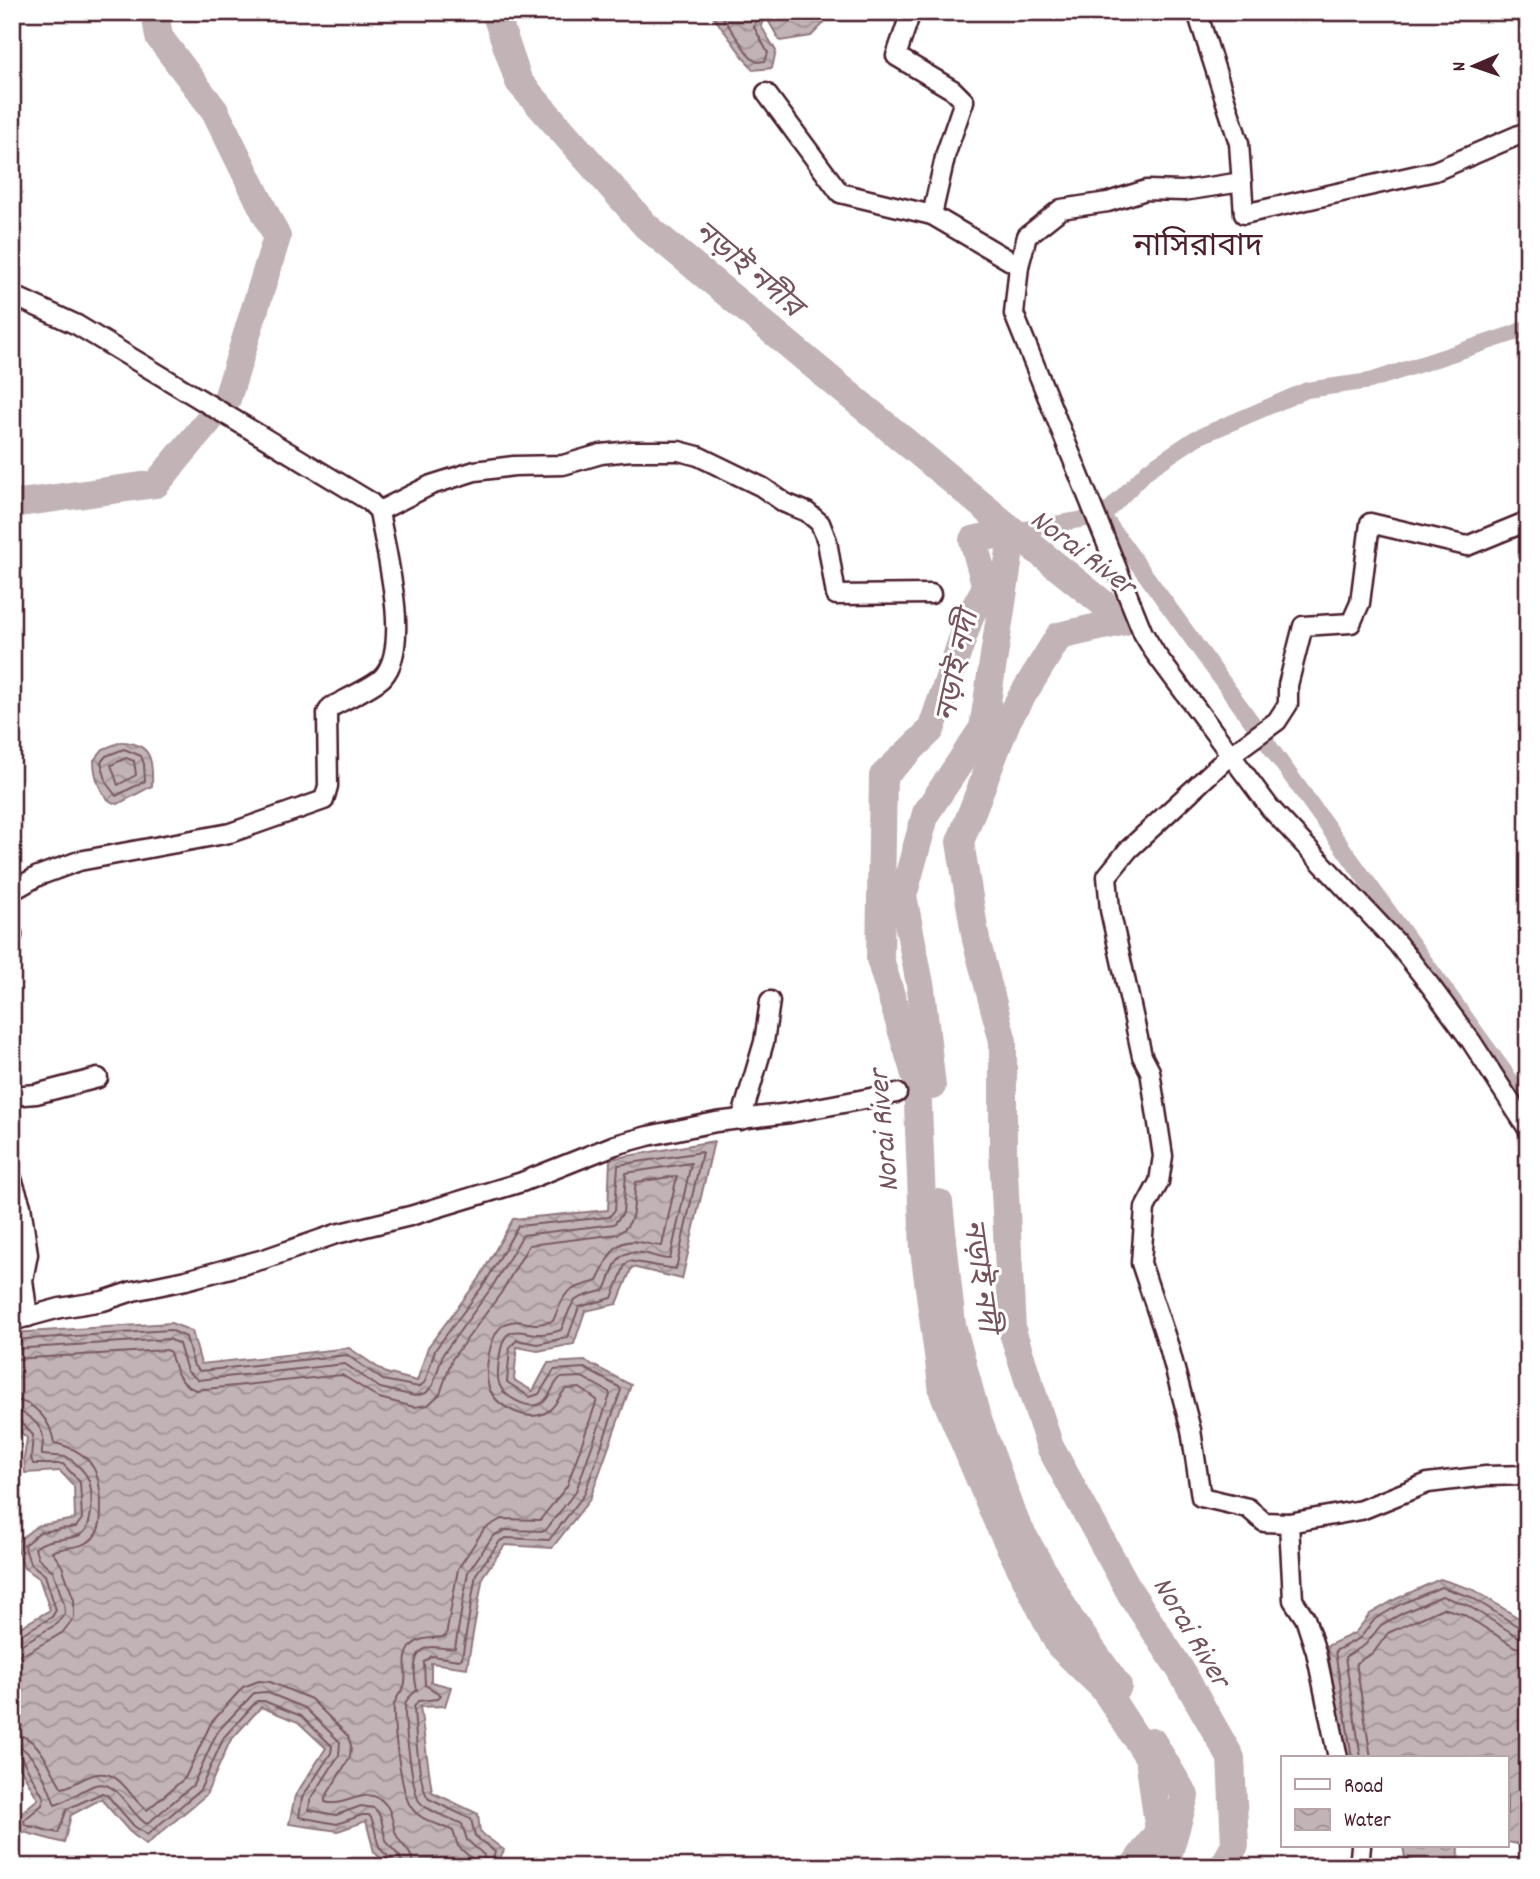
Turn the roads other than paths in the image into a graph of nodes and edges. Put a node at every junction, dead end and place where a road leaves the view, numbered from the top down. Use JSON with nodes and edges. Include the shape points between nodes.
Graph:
{"nodes":[{"id":1,"x":911,"y":12,"type":"edge"},
{"id":2,"x":1197,"y":12,"type":"edge"},
{"id":3,"x":766,"y":93,"type":"dead end"},
{"id":4,"x":1528,"y":131,"type":"edge"},
{"id":5,"x":1242,"y":182,"type":"junction"},
{"id":6,"x":932,"y":215,"type":"junction"},
{"id":7,"x":1018,"y":266,"type":"junction"},
{"id":8,"x":12,"y":295,"type":"edge"},
{"id":9,"x":374,"y":506,"type":"junction"},
{"id":10,"x":1528,"y":521,"type":"edge"},
{"id":11,"x":932,"y":594,"type":"dead end"},
{"id":12,"x":1229,"y":756,"type":"junction"},
{"id":13,"x":12,"y":891,"type":"edge"},
{"id":14,"x":770,"y":1001,"type":"dead end"},
{"id":15,"x":98,"y":1078,"type":"dead end"},
{"id":16,"x":897,"y":1093,"type":"dead end"},
{"id":17,"x":12,"y":1096,"type":"edge"},
{"id":18,"x":741,"y":1120,"type":"junction"},
{"id":19,"x":1528,"y":1129,"type":"edge"},
{"id":20,"x":12,"y":1179,"type":"edge"},
{"id":21,"x":20,"y":1319,"type":"edge"},
{"id":22,"x":1528,"y":1475,"type":"edge"},
{"id":23,"x":1289,"y":1523,"type":"junction"},
{"id":24,"x":1338,"y":1756,"type":"edge"},
{"id":25,"x":1361,"y":1848,"type":"edge"},
{"id":26,"x":1359,"y":1867,"type":"edge"}],
"edges":[{"from":1,"to":6,"type":"street","via":[[896,56],[964,101]]},
{"from":2,"to":5,"type":"street","via":[[1239,143]]},
{"from":3,"to":6,"type":"street","via":[[840,192]]},
{"from":4,"to":5,"type":"street","via":[[1435,171],[1244,214]]},
{"from":5,"to":7,"type":"street","via":[[1182,191],[1146,190],[1061,209],[1027,236]]},
{"from":6,"to":7,"type":"street"},
{"from":7,"to":12,"type":"street","via":[[1014,314],[1143,633]]},
{"from":8,"to":9,"type":"street","via":[[77,325]]},
{"from":9,"to":11,"type":"street","via":[[475,471],[563,465],[631,451],[679,451],[762,486],[814,517],[827,541],[836,595]]},
{"from":9,"to":13,"type":"street","via":[[391,572],[398,627],[383,677],[327,713],[328,786],[324,800],[230,833],[79,861]]},
{"from":10,"to":12,"type":"street","via":[[1467,546],[1370,523],[1360,603],[1351,622],[1303,626],[1288,704],[1277,721]]},
{"from":12,"to":19,"type":"street","via":[[1270,808],[1396,942],[1471,1041]]},
{"from":12,"to":23,"type":"street","via":[[1128,850],[1107,876],[1110,910],[1142,1056],[1150,1071],[1163,1156],[1160,1182],[1145,1208],[1141,1263],[1191,1430],[1201,1497],[1248,1508],[1264,1522]]},
{"from":14,"to":18,"type":"street","via":[[764,1042]]},
{"from":15,"to":17,"type":"street"},
{"from":16,"to":18,"type":"street"},
{"from":18,"to":21,"type":"street","via":[[637,1139],[522,1182],[264,1259]]},
{"from":20,"to":21,"type":"street","via":[[28,1254]]},
{"from":22,"to":23,"type":"street","via":[[1428,1483],[1361,1510]]},
{"from":23,"to":24,"type":"street","via":[[1293,1600],[1305,1618],[1317,1653]]},
{"from":25,"to":26,"type":"street"}]}
